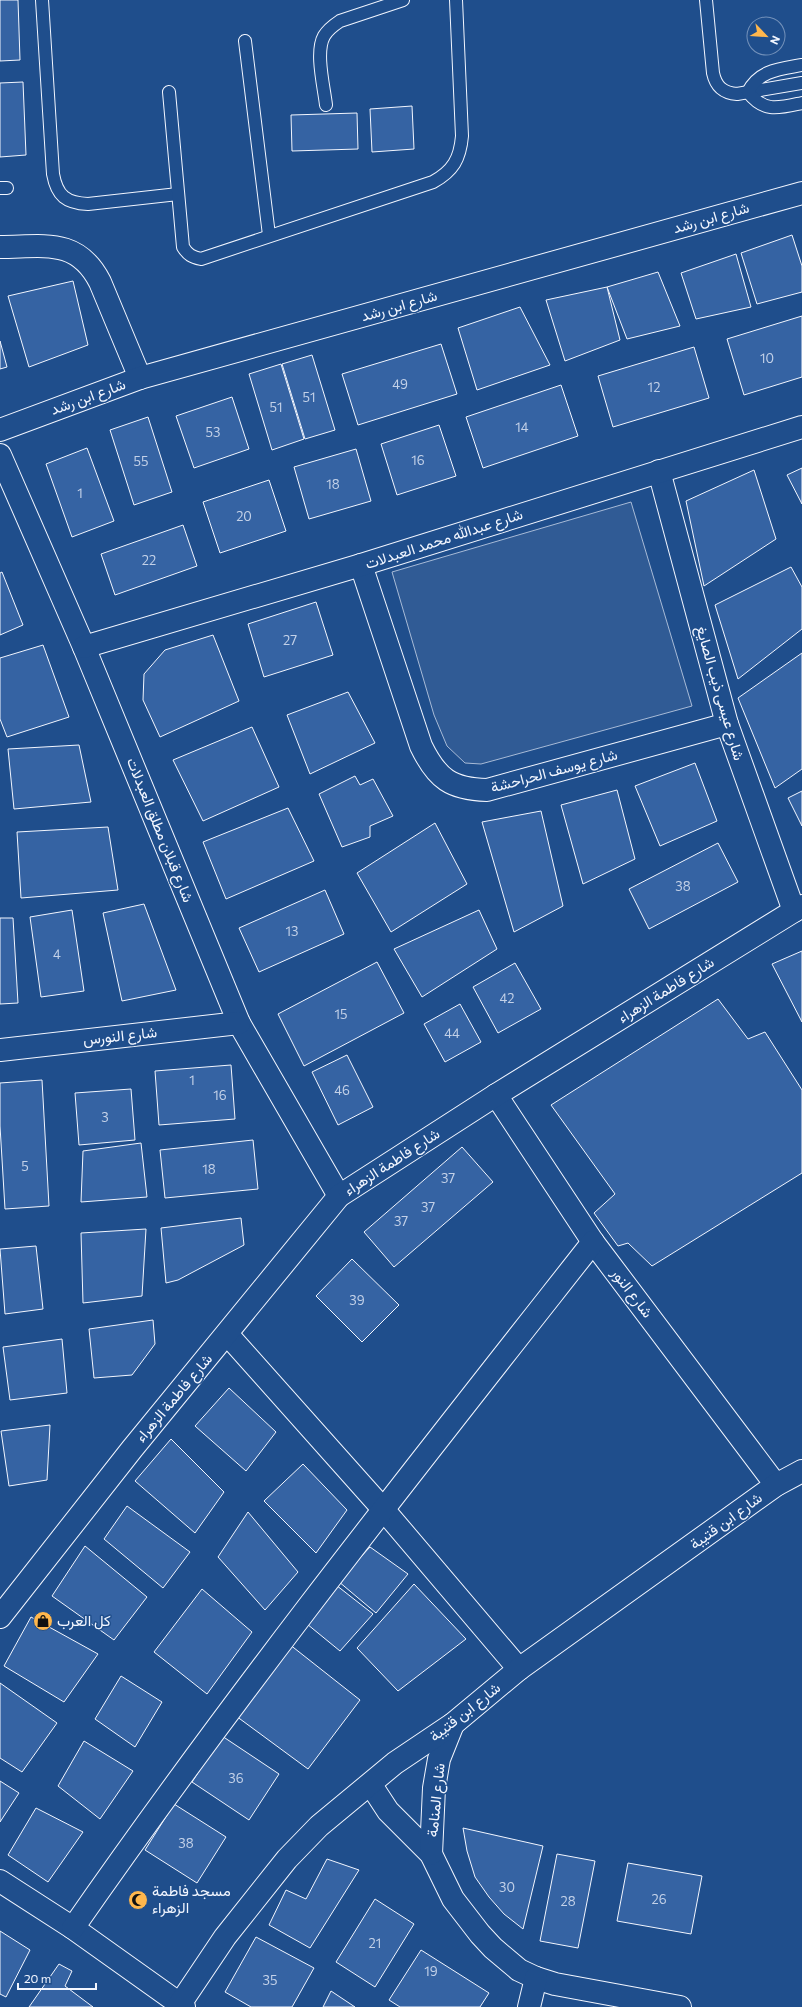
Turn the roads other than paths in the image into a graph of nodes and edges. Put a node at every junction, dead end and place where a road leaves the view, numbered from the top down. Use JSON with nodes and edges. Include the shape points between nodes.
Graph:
{"nodes":[{"id":1,"x":42,"y":0,"type":"edge"},
{"id":2,"x":403,"y":0,"type":"edge"},
{"id":3,"x":456,"y":0,"type":"edge"},
{"id":4,"x":706,"y":0,"type":"edge"},
{"id":5,"x":245,"y":41,"type":"dead end"},
{"id":6,"x":802,"y":65,"type":"edge"},
{"id":7,"x":802,"y":83,"type":"edge"},
{"id":8,"x":169,"y":92,"type":"dead end"},
{"id":9,"x":748,"y":92,"type":"junction"},
{"id":10,"x":802,"y":103,"type":"edge"},
{"id":11,"x":326,"y":105,"type":"dead end"},
{"id":12,"x":802,"y":193,"type":"edge"},
{"id":13,"x":178,"y":194,"type":"junction"},
{"id":14,"x":269,"y":235,"type":"junction"},
{"id":15,"x":0,"y":248,"type":"edge"},
{"id":16,"x":140,"y":378,"type":"junction"},
{"id":17,"x":802,"y":427,"type":"edge"},
{"id":18,"x":0,"y":430,"type":"edge"},
{"id":19,"x":0,"y":455,"type":"edge"},
{"id":20,"x":659,"y":471,"type":"junction"},
{"id":21,"x":361,"y":565,"type":"junction"},
{"id":22,"x":84,"y":646,"type":"junction"},
{"id":23,"x":727,"y":724,"type":"junction"},
{"id":24,"x":798,"y":909,"type":"edge"},
{"id":25,"x":239,"y":1023,"type":"junction"},
{"id":26,"x":0,"y":1050,"type":"edge"},
{"id":27,"x":496,"y":1095,"type":"junction"},
{"id":28,"x":339,"y":1196,"type":"junction"},
{"id":29,"x":594,"y":1242,"type":"junction"},
{"id":30,"x":228,"y":1334,"type":"junction"},
{"id":31,"x":802,"y":1471,"type":"edge"},
{"id":32,"x":776,"y":1485,"type":"junction"},
{"id":33,"x":383,"y":1509,"type":"junction"},
{"id":34,"x":0,"y":1617,"type":"edge"},
{"id":35,"x":519,"y":1669,"type":"junction"},
{"id":36,"x":453,"y":1724,"type":"junction"},
{"id":37,"x":371,"y":1785,"type":"junction"},
{"id":38,"x":431,"y":1854,"type":"junction"},
{"id":39,"x":0,"y":1881,"type":"edge"},
{"id":40,"x":73,"y":1928,"type":"junction"},
{"id":41,"x":536,"y":1978,"type":"junction"},
{"id":42,"x":180,"y":2006,"type":"edge"},
{"id":43,"x":529,"y":2007,"type":"edge"},
{"id":44,"x":680,"y":2007,"type":"edge"}],
"edges":[{"from":1,"to":13,"type":"lane","via":[[55,187],[63,198],[75,203],[88,204]]},
{"from":2,"to":11,"type":"lane","via":[[340,21],[324,36],[321,57]]},
{"from":3,"to":14,"type":"lane","via":[[462,136],[461,151],[455,164],[445,175],[433,182]]},
{"from":4,"to":9,"type":"lane","via":[[715,82],[720,89],[728,93]]},
{"from":5,"to":14,"type":"lane"},
{"from":6,"to":9,"type":"lane","via":[[768,72],[753,82]]},
{"from":7,"to":9,"type":"lane"},
{"from":8,"to":13,"type":"lane"},
{"from":9,"to":10,"type":"lane","via":[[763,106],[774,108]]},
{"from":12,"to":16,"type":"street","name":"شارع ابن رشد"},
{"from":13,"to":14,"type":"lane","via":[[183,247],[193,258],[201,259]]},
{"from":15,"to":16,"type":"street","via":[[54,247],[70,250],[83,258],[100,282]]},
{"from":16,"to":18,"type":"street","name":"شارع ابن رشد"},
{"from":17,"to":20,"type":"street","name":"شارع عبدالله محمد العبدلات"},
{"from":19,"to":22,"type":"street","name":"شارع قبلان مطلق العبدلات"},
{"from":20,"to":21,"type":"street","name":"شارع عبدالله محمد العبدلات"},
{"from":20,"to":23,"type":"street","name":"شارع عيسى ذيب الصايغ"},
{"from":21,"to":22,"type":"street","name":"شارع عبدالله محمد العبدلات"},
{"from":21,"to":23,"type":"street","name":"شارع يوسف الحراحشة","via":[[421,746],[430,765],[452,784],[469,790],[487,790]]},
{"from":22,"to":25,"type":"street","name":"شارع قبلان مطلق العبدلات"},
{"from":23,"to":24,"type":"street","name":"شارع عيسى ذيب الصايغ"},
{"from":24,"to":27,"type":"street","name":"شارع فاطمة الزهراء"},
{"from":25,"to":26,"type":"street","name":"شارع النورس"},
{"from":25,"to":28,"type":"street","name":"شارع قبلان مطلق العبدلات"},
{"from":27,"to":28,"type":"street","name":"شارع فاطمة الزهراء"},
{"from":27,"to":29,"type":"street","name":"شارع النور"},
{"from":28,"to":30,"type":"street","name":"شارع فاطمة الزهراء"},
{"from":29,"to":32,"type":"street","name":"شارع النور"},
{"from":29,"to":33,"type":"street"},
{"from":30,"to":33,"type":"street"},
{"from":30,"to":34,"type":"street","name":"شارع فاطمة الزهراء","via":[[132,1449]]},
{"from":31,"to":32,"type":"street","name":"شارع ابن قتيبة"},
{"from":32,"to":35,"type":"street","name":"شارع ابن قتيبة"},
{"from":33,"to":35,"type":"street"},
{"from":33,"to":40,"type":"street","via":[[132,1843]]},
{"from":35,"to":36,"type":"street","name":"شارع ابن قتيبة"},
{"from":36,"to":37,"type":"street","name":"شارع ابن قتيبة","via":[[395,1763]]},
{"from":36,"to":38,"type":"street","name":"شارع المنامة","via":[[439,1759],[434,1788]]},
{"from":37,"to":38,"type":"street","name":"شارع المنامة","via":[[388,1811]]},
{"from":37,"to":42,"type":"street","name":"شارع ابن قتيبة","via":[[320,1826],[287,1859],[225,1937]]},
{"from":38,"to":41,"type":"street","name":"شارع المنامة","via":[[453,1899],[480,1934],[514,1966]]},
{"from":39,"to":40,"type":"street"},
{"from":40,"to":42,"type":"street"},
{"from":41,"to":43,"type":"street"},
{"from":41,"to":44,"type":"street","name":"شارع المنامة","via":[[555,1984]]}]}
